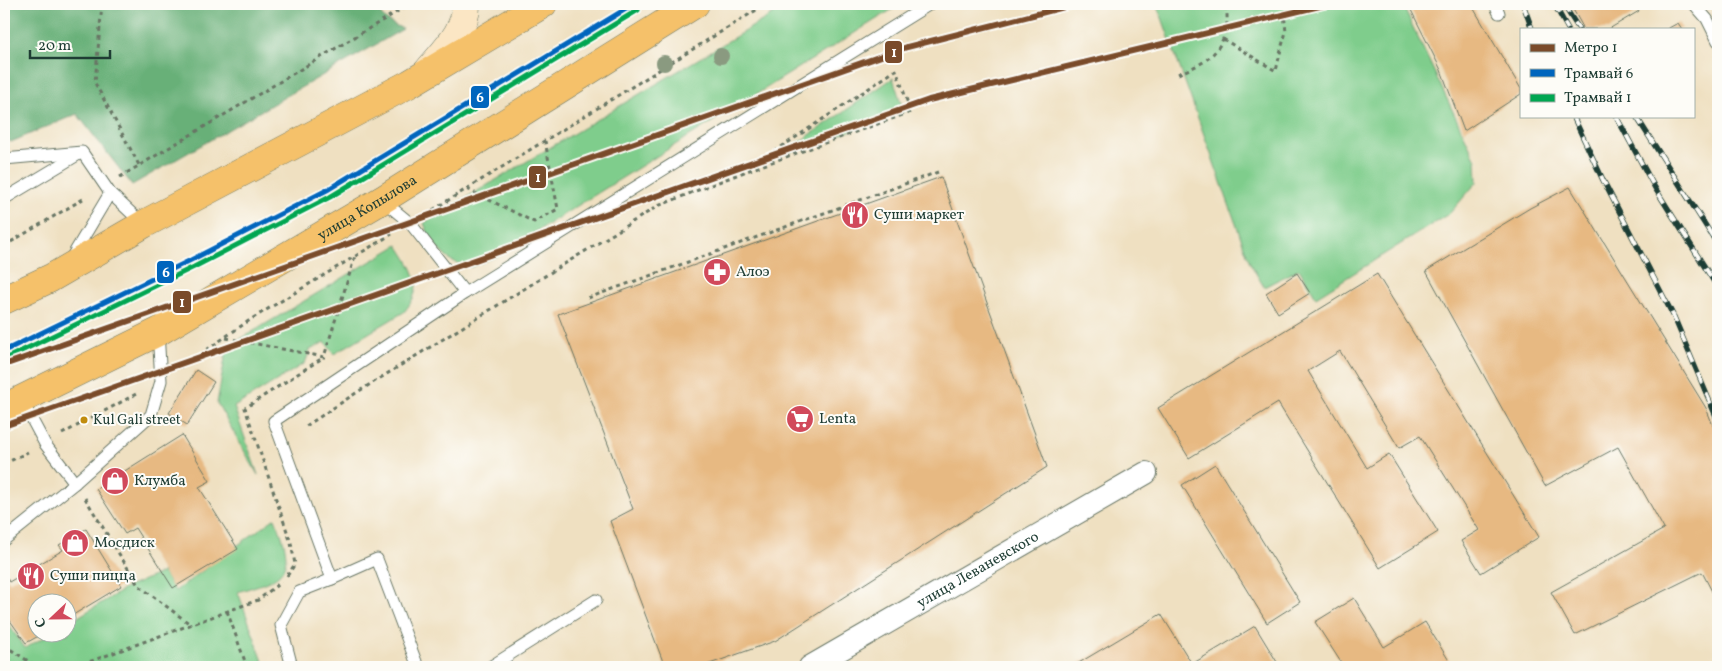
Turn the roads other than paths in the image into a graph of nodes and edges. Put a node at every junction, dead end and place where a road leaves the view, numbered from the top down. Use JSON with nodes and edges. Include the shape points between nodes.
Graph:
{"nodes":[{"id":1,"x":466,"y":4,"type":"edge"},
{"id":2,"x":543,"y":4,"type":"edge"},
{"id":3,"x":695,"y":4,"type":"edge"},
{"id":4,"x":930,"y":4,"type":"edge"},
{"id":5,"x":1694,"y":4,"type":"edge"},
{"id":6,"x":1718,"y":41,"type":"edge"},
{"id":7,"x":427,"y":73,"type":"junction"},
{"id":8,"x":82,"y":152,"type":"junction"},
{"id":9,"x":4,"y":159,"type":"edge"},
{"id":10,"x":110,"y":193,"type":"junction"},
{"id":11,"x":4,"y":199,"type":"edge"},
{"id":12,"x":382,"y":200,"type":"junction"},
{"id":13,"x":144,"y":224,"type":"junction"},
{"id":14,"x":64,"y":270,"type":"junction"},
{"id":15,"x":465,"y":293,"type":"junction"},
{"id":16,"x":4,"y":300,"type":"edge"},
{"id":17,"x":158,"y":332,"type":"junction"},
{"id":18,"x":13,"y":403,"type":"edge"},
{"id":19,"x":1146,"y":473,"type":"dead end"},
{"id":20,"x":76,"y":483,"type":"junction"},
{"id":21,"x":4,"y":540,"type":"edge"},
{"id":22,"x":332,"y":579,"type":"junction"},
{"id":23,"x":596,"y":600,"type":"dead end"},
{"id":24,"x":292,"y":667,"type":"edge"},
{"id":25,"x":418,"y":667,"type":"edge"},
{"id":26,"x":490,"y":667,"type":"edge"},
{"id":27,"x":810,"y":667,"type":"edge"}],
"edges":[{"from":1,"to":7,"type":"main road","via":[[462,28]]},
{"from":2,"to":7,"type":"main road"},
{"from":3,"to":12,"type":"main road","name":"улица Копылова"},
{"from":4,"to":15,"type":"lane"},
{"from":5,"to":6,"type":"lane"},
{"from":7,"to":13,"type":"main road"},
{"from":8,"to":9,"type":"lane"},
{"from":8,"to":10,"type":"lane"},
{"from":8,"to":11,"type":"lane"},
{"from":10,"to":13,"type":"lane"},
{"from":10,"to":14,"type":"lane"},
{"from":12,"to":15,"type":"lane","via":[[410,224]]},
{"from":12,"to":17,"type":"main road","name":"улица Копылова"},
{"from":13,"to":14,"type":"main road"},
{"from":14,"to":16,"type":"main road"},
{"from":15,"to":22,"type":"lane","via":[[274,421]]},
{"from":17,"to":18,"type":"main road","name":"улица Копылова"},
{"from":17,"to":20,"type":"lane","via":[[160,381],[151,415]]},
{"from":18,"to":20,"type":"lane"},
{"from":19,"to":27,"type":"street","name":"улица Леваневского"},
{"from":20,"to":21,"type":"lane"},
{"from":22,"to":24,"type":"lane","via":[[299,592],[281,625]]},
{"from":22,"to":25,"type":"lane","via":[[377,559]]},
{"from":23,"to":26,"type":"lane"}]}
